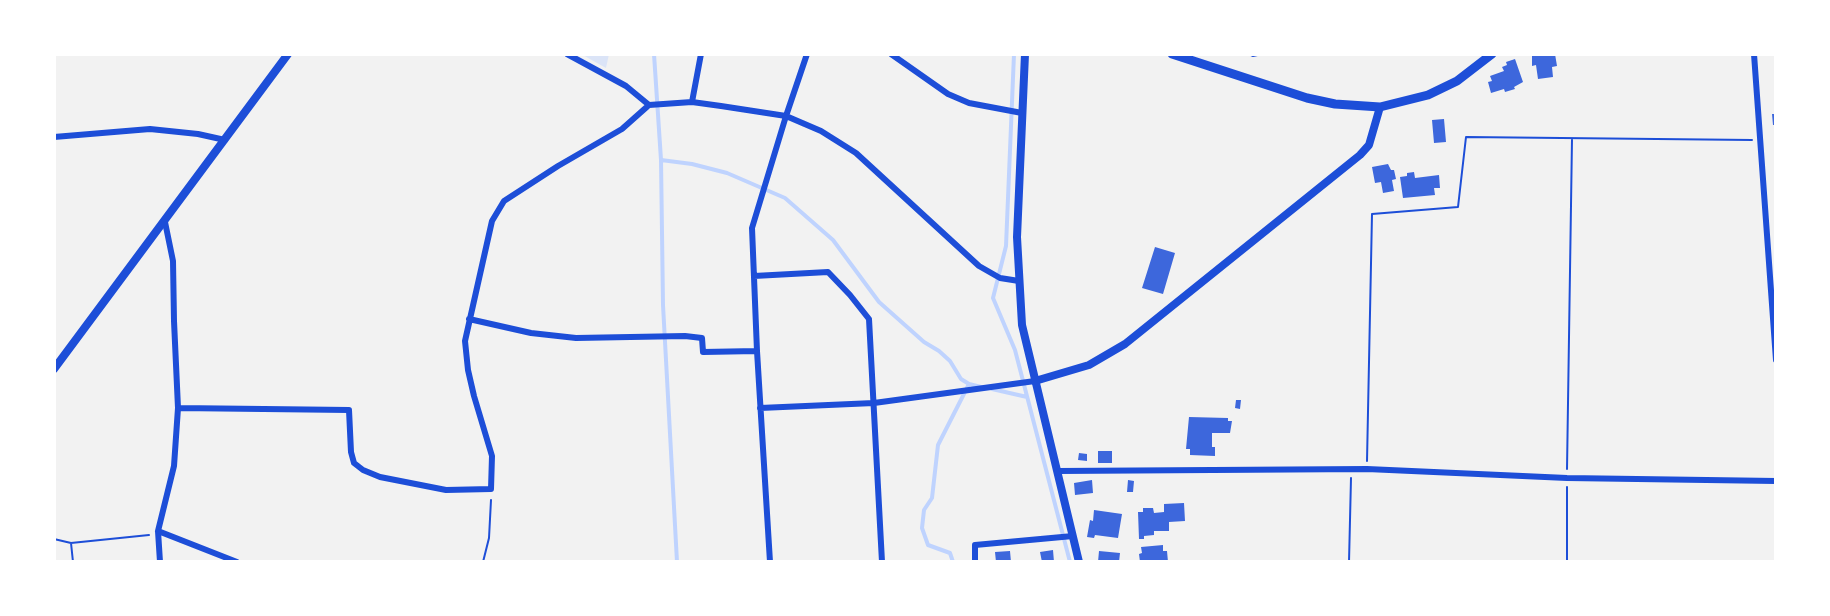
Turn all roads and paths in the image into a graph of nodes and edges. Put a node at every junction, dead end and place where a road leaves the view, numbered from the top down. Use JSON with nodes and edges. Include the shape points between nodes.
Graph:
{"nodes":[{"id":1,"x":288,"y":54,"type":"edge"},
{"id":2,"x":567,"y":54,"type":"edge"},
{"id":3,"x":701,"y":54,"type":"edge"},
{"id":4,"x":807,"y":54,"type":"edge"},
{"id":5,"x":891,"y":54,"type":"edge"},
{"id":6,"x":1025,"y":54,"type":"edge"},
{"id":7,"x":1172,"y":54,"type":"edge"},
{"id":8,"x":1249,"y":54,"type":"edge"},
{"id":9,"x":1262,"y":54,"type":"edge"},
{"id":10,"x":1492,"y":54,"type":"edge"},
{"id":11,"x":1754,"y":54,"type":"edge"},
{"id":12,"x":692,"y":102,"type":"junction"},
{"id":13,"x":649,"y":105,"type":"junction"},
{"id":14,"x":1380,"y":107,"type":"junction"},
{"id":15,"x":1022,"y":113,"type":"junction"},
{"id":16,"x":786,"y":116,"type":"junction"},
{"id":17,"x":54,"y":137,"type":"edge"},
{"id":18,"x":1572,"y":138,"type":"junction"},
{"id":19,"x":225,"y":140,"type":"junction"},
{"id":20,"x":1759,"y":140,"type":"junction"},
{"id":21,"x":165,"y":222,"type":"junction"},
{"id":22,"x":754,"y":276,"type":"junction"},
{"id":23,"x":1018,"y":281,"type":"junction"},
{"id":24,"x":469,"y":319,"type":"junction"},
{"id":25,"x":757,"y":351,"type":"junction"},
{"id":26,"x":1776,"y":360,"type":"edge"},
{"id":27,"x":54,"y":369,"type":"edge"},
{"id":28,"x":1035,"y":381,"type":"junction"},
{"id":29,"x":874,"y":403,"type":"junction"},
{"id":30,"x":178,"y":408,"type":"junction"},
{"id":31,"x":760,"y":408,"type":"junction"},
{"id":32,"x":1351,"y":469,"type":"junction"},
{"id":33,"x":1367,"y":469,"type":"junction"},
{"id":34,"x":1058,"y":471,"type":"junction"},
{"id":35,"x":1567,"y":478,"type":"junction"},
{"id":36,"x":1776,"y":481,"type":"edge"},
{"id":37,"x":491,"y":489,"type":"junction"},
{"id":38,"x":158,"y":533,"type":"junction"},
{"id":39,"x":1072,"y":536,"type":"junction"},
{"id":40,"x":54,"y":539,"type":"edge"},
{"id":41,"x":71,"y":543,"type":"junction"},
{"id":42,"x":73,"y":562,"type":"edge"},
{"id":43,"x":160,"y":562,"type":"edge"},
{"id":44,"x":237,"y":562,"type":"edge"},
{"id":45,"x":483,"y":562,"type":"edge"},
{"id":46,"x":770,"y":562,"type":"edge"},
{"id":47,"x":882,"y":562,"type":"edge"},
{"id":48,"x":975,"y":562,"type":"edge"},
{"id":49,"x":1079,"y":562,"type":"edge"},
{"id":50,"x":1349,"y":562,"type":"edge"},
{"id":51,"x":1567,"y":562,"type":"edge"}],
"edges":[{"from":1,"to":19,"type":"main road"},
{"from":2,"to":13,"type":"street","via":[[626,86]]},
{"from":3,"to":12,"type":"street"},
{"from":4,"to":16,"type":"street"},
{"from":5,"to":15,"type":"street","via":[[948,94],[969,103]]},
{"from":6,"to":15,"type":"main road"},
{"from":7,"to":14,"type":"main road","via":[[1307,98]]},
{"from":8,"to":9,"type":"path"},
{"from":10,"to":14,"type":"main road","via":[[1457,81],[1428,95]]},
{"from":11,"to":20,"type":"street"},
{"from":12,"to":13,"type":"street"},
{"from":12,"to":16,"type":"street"},
{"from":13,"to":24,"type":"street","via":[[621,129],[504,201],[492,221]]},
{"from":14,"to":28,"type":"street","via":[[1369,145],[1360,155],[1125,344],[1089,365]]},
{"from":15,"to":23,"type":"main road"},
{"from":16,"to":22,"type":"street","via":[[752,228]]},
{"from":16,"to":23,"type":"street","via":[[821,131],[856,153],[979,266],[1000,278]]},
{"from":17,"to":19,"type":"street","via":[[150,129]]},
{"from":18,"to":20,"type":"path"},
{"from":18,"to":33,"type":"path","via":[[1466,137],[1458,207],[1372,214]]},
{"from":18,"to":35,"type":"path"},
{"from":19,"to":21,"type":"main road"},
{"from":20,"to":26,"type":"street"},
{"from":21,"to":27,"type":"main road"},
{"from":21,"to":30,"type":"street","via":[[173,261]]},
{"from":22,"to":25,"type":"street"},
{"from":22,"to":29,"type":"street","via":[[828,272],[850,295],[869,319]]},
{"from":23,"to":28,"type":"main road","via":[[1022,325]]},
{"from":24,"to":25,"type":"street","via":[[531,333],[576,338],[685,336],[702,338],[703,352]]},
{"from":24,"to":37,"type":"street","via":[[465,341],[468,370],[492,456]]},
{"from":25,"to":31,"type":"street"},
{"from":28,"to":29,"type":"street"},
{"from":28,"to":34,"type":"main road"},
{"from":29,"to":31,"type":"street"},
{"from":29,"to":47,"type":"street"},
{"from":30,"to":37,"type":"street","via":[[350,410],[351,452],[354,463],[363,470],[446,490]]},
{"from":30,"to":38,"type":"street","via":[[174,466]]},
{"from":31,"to":46,"type":"street"},
{"from":32,"to":33,"type":"street"},
{"from":32,"to":34,"type":"street"},
{"from":32,"to":50,"type":"path"},
{"from":33,"to":35,"type":"street"},
{"from":34,"to":39,"type":"main road"},
{"from":35,"to":36,"type":"street"},
{"from":35,"to":51,"type":"path"},
{"from":37,"to":45,"type":"path","via":[[489,538]]},
{"from":38,"to":41,"type":"path"},
{"from":38,"to":43,"type":"street"},
{"from":38,"to":44,"type":"street"},
{"from":39,"to":48,"type":"street","via":[[975,545]]},
{"from":39,"to":49,"type":"main road"},
{"from":40,"to":41,"type":"path"},
{"from":41,"to":42,"type":"path"}]}
